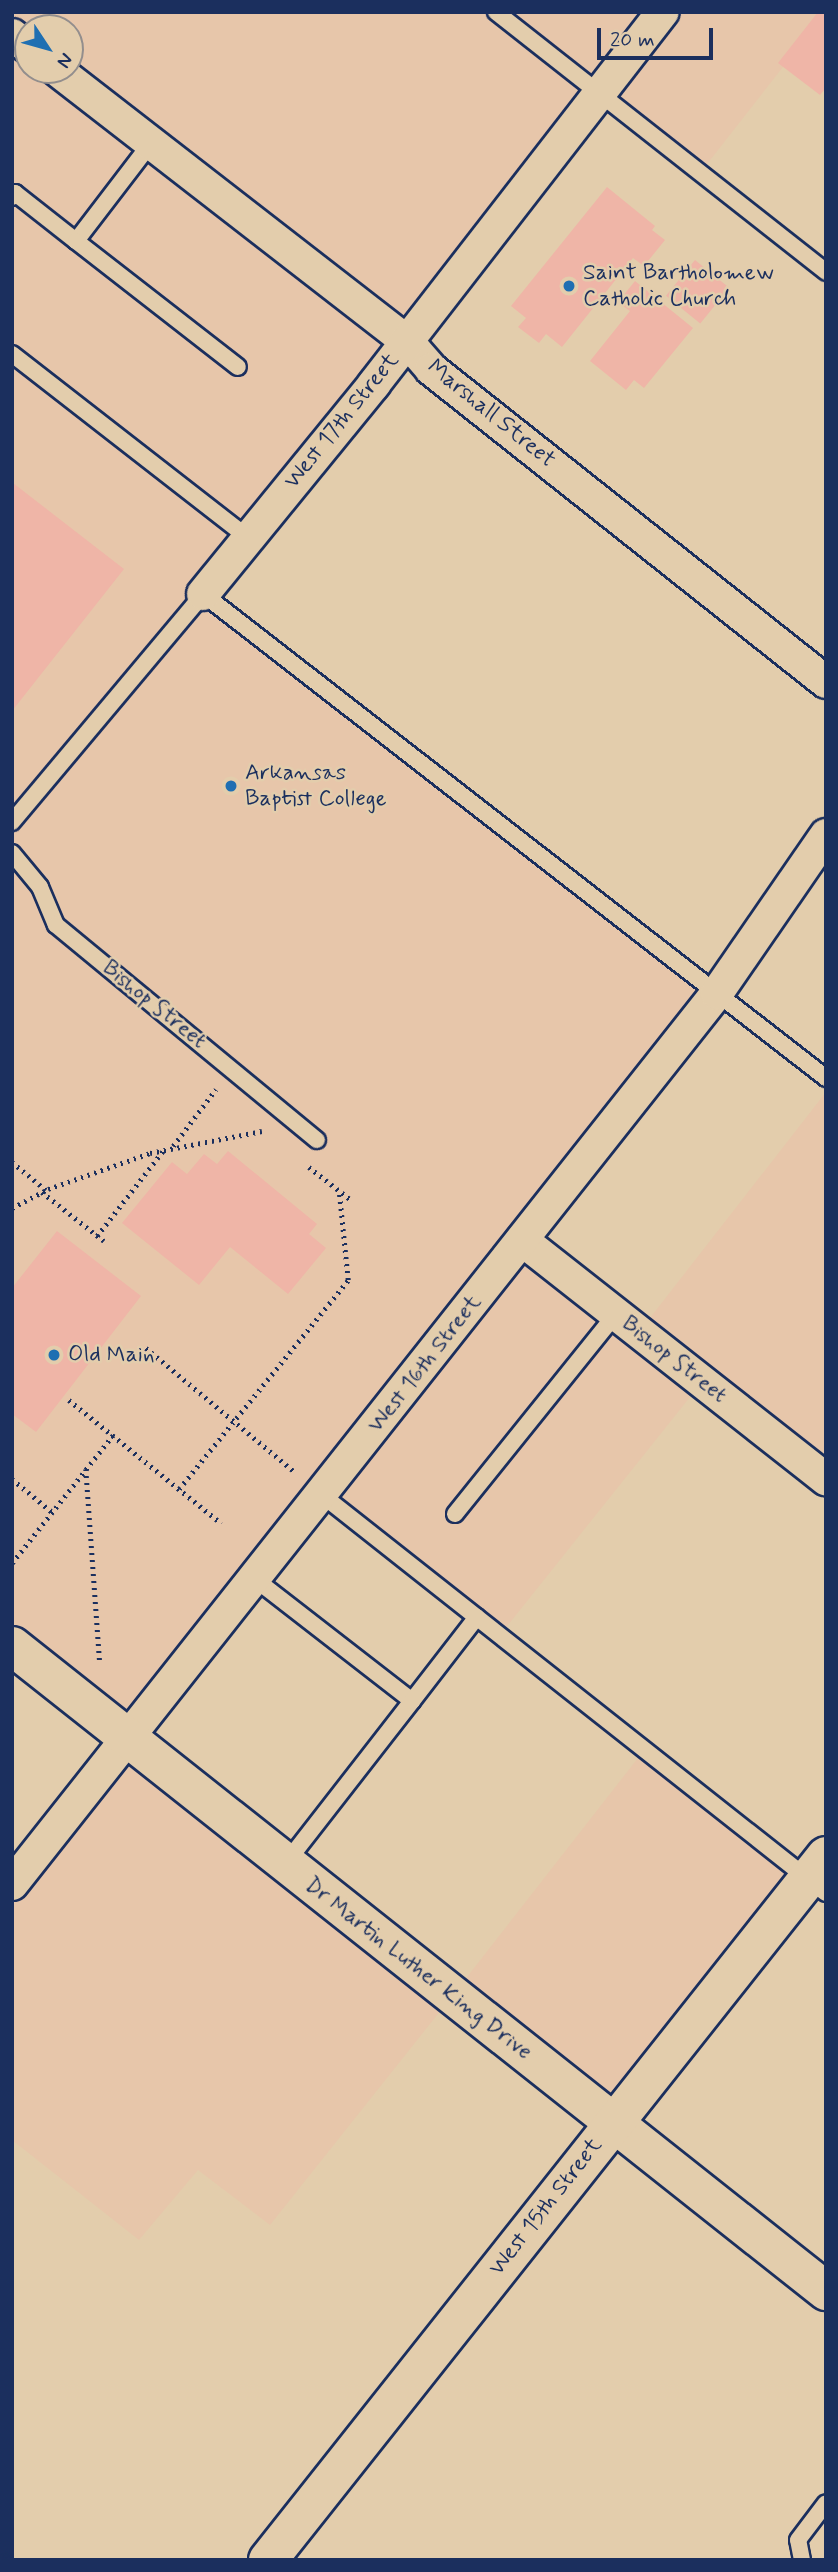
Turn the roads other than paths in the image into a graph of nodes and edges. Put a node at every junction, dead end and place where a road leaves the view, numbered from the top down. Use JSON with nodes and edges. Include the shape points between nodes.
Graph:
{"nodes":[{"id":1,"x":496,"y":12,"type":"edge"},
{"id":2,"x":663,"y":12,"type":"edge"},
{"id":3,"x":75,"y":84,"type":"edge"},
{"id":4,"x":600,"y":95,"type":"junction"},
{"id":5,"x":151,"y":143,"type":"junction"},
{"id":6,"x":13,"y":194,"type":"edge"},
{"id":7,"x":76,"y":241,"type":"junction"},
{"id":8,"x":826,"y":272,"type":"edge"},
{"id":9,"x":407,"y":341,"type":"junction"},
{"id":10,"x":12,"y":354,"type":"edge"},
{"id":11,"x":237,"y":367,"type":"dead end"},
{"id":12,"x":247,"y":537,"type":"junction"},
{"id":13,"x":202,"y":594,"type":"junction"},
{"id":14,"x":826,"y":682,"type":"edge"},
{"id":15,"x":12,"y":822,"type":"edge"},
{"id":16,"x":826,"y":835,"type":"edge"},
{"id":17,"x":12,"y":853,"type":"edge"},
{"id":18,"x":717,"y":993,"type":"junction"},
{"id":19,"x":826,"y":1078,"type":"edge"},
{"id":20,"x":317,"y":1140,"type":"dead end"},
{"id":21,"x":522,"y":1240,"type":"junction"},
{"id":22,"x":616,"y":1314,"type":"junction"},
{"id":23,"x":826,"y":1479,"type":"edge"},
{"id":24,"x":322,"y":1495,"type":"junction"},
{"id":25,"x":455,"y":1514,"type":"dead end"},
{"id":26,"x":255,"y":1579,"type":"junction"},
{"id":27,"x":477,"y":1617,"type":"junction"},
{"id":28,"x":12,"y":1646,"type":"edge"},
{"id":29,"x":412,"y":1701,"type":"junction"},
{"id":30,"x":130,"y":1739,"type":"junction"},
{"id":31,"x":285,"y":1864,"type":"junction"},
{"id":32,"x":820,"y":1876,"type":"edge"},
{"id":33,"x":12,"y":1884,"type":"edge"},
{"id":34,"x":611,"y":2123,"type":"junction"},
{"id":35,"x":826,"y":2291,"type":"edge"},
{"id":36,"x":826,"y":2503,"type":"edge"},
{"id":37,"x":268,"y":2560,"type":"edge"},
{"id":38,"x":802,"y":2560,"type":"edge"}],
"edges":[{"from":1,"to":4,"type":"lane"},
{"from":2,"to":4,"type":"street","name":"West 17th Street"},
{"from":3,"to":5,"type":"street","name":"Marshall Street"},
{"from":4,"to":8,"type":"lane"},
{"from":4,"to":9,"type":"street","name":"West 17th Street"},
{"from":5,"to":7,"type":"lane"},
{"from":5,"to":9,"type":"street","name":"Marshall Street"},
{"from":6,"to":7,"type":"lane"},
{"from":7,"to":11,"type":"lane"},
{"from":9,"to":12,"type":"street","name":"West 17th Street"},
{"from":9,"to":14,"type":"street","name":"Marshall Street","via":[[432,369]]},
{"from":10,"to":12,"type":"lane"},
{"from":12,"to":13,"type":"street","name":"West 17th Street"},
{"from":13,"to":15,"type":"lane","name":"West 17th Street"},
{"from":13,"to":18,"type":"lane"},
{"from":16,"to":18,"type":"street","name":"West 16th Street"},
{"from":17,"to":20,"type":"lane","name":"Bishop Street","via":[[40,887],[56,925]]},
{"from":18,"to":19,"type":"lane"},
{"from":18,"to":21,"type":"street","name":"West 16th Street"},
{"from":21,"to":22,"type":"street","name":"Bishop Street"},
{"from":21,"to":24,"type":"street","name":"West 16th Street"},
{"from":22,"to":23,"type":"street","name":"Bishop Street"},
{"from":22,"to":25,"type":"lane"},
{"from":24,"to":26,"type":"street","name":"West 16th Street"},
{"from":24,"to":27,"type":"lane"},
{"from":26,"to":29,"type":"lane"},
{"from":26,"to":30,"type":"street","name":"West 16th Street"},
{"from":27,"to":29,"type":"lane"},
{"from":27,"to":32,"type":"lane"},
{"from":28,"to":30,"type":"main road","name":"Dr Martin Luther King Drive"},
{"from":29,"to":31,"type":"lane"},
{"from":30,"to":31,"type":"main road","name":"Dr Martin Luther King Drive"},
{"from":30,"to":33,"type":"street","name":"West 16th Street"},
{"from":31,"to":34,"type":"main road","name":"Dr Martin Luther King Drive"},
{"from":32,"to":34,"type":"main road","name":"West 15th Street"},
{"from":34,"to":35,"type":"main road","name":"Dr Martin Luther King Drive"},
{"from":34,"to":37,"type":"main road","name":"West 15th Street"},
{"from":36,"to":38,"type":"lane","via":[[798,2540]]}]}
